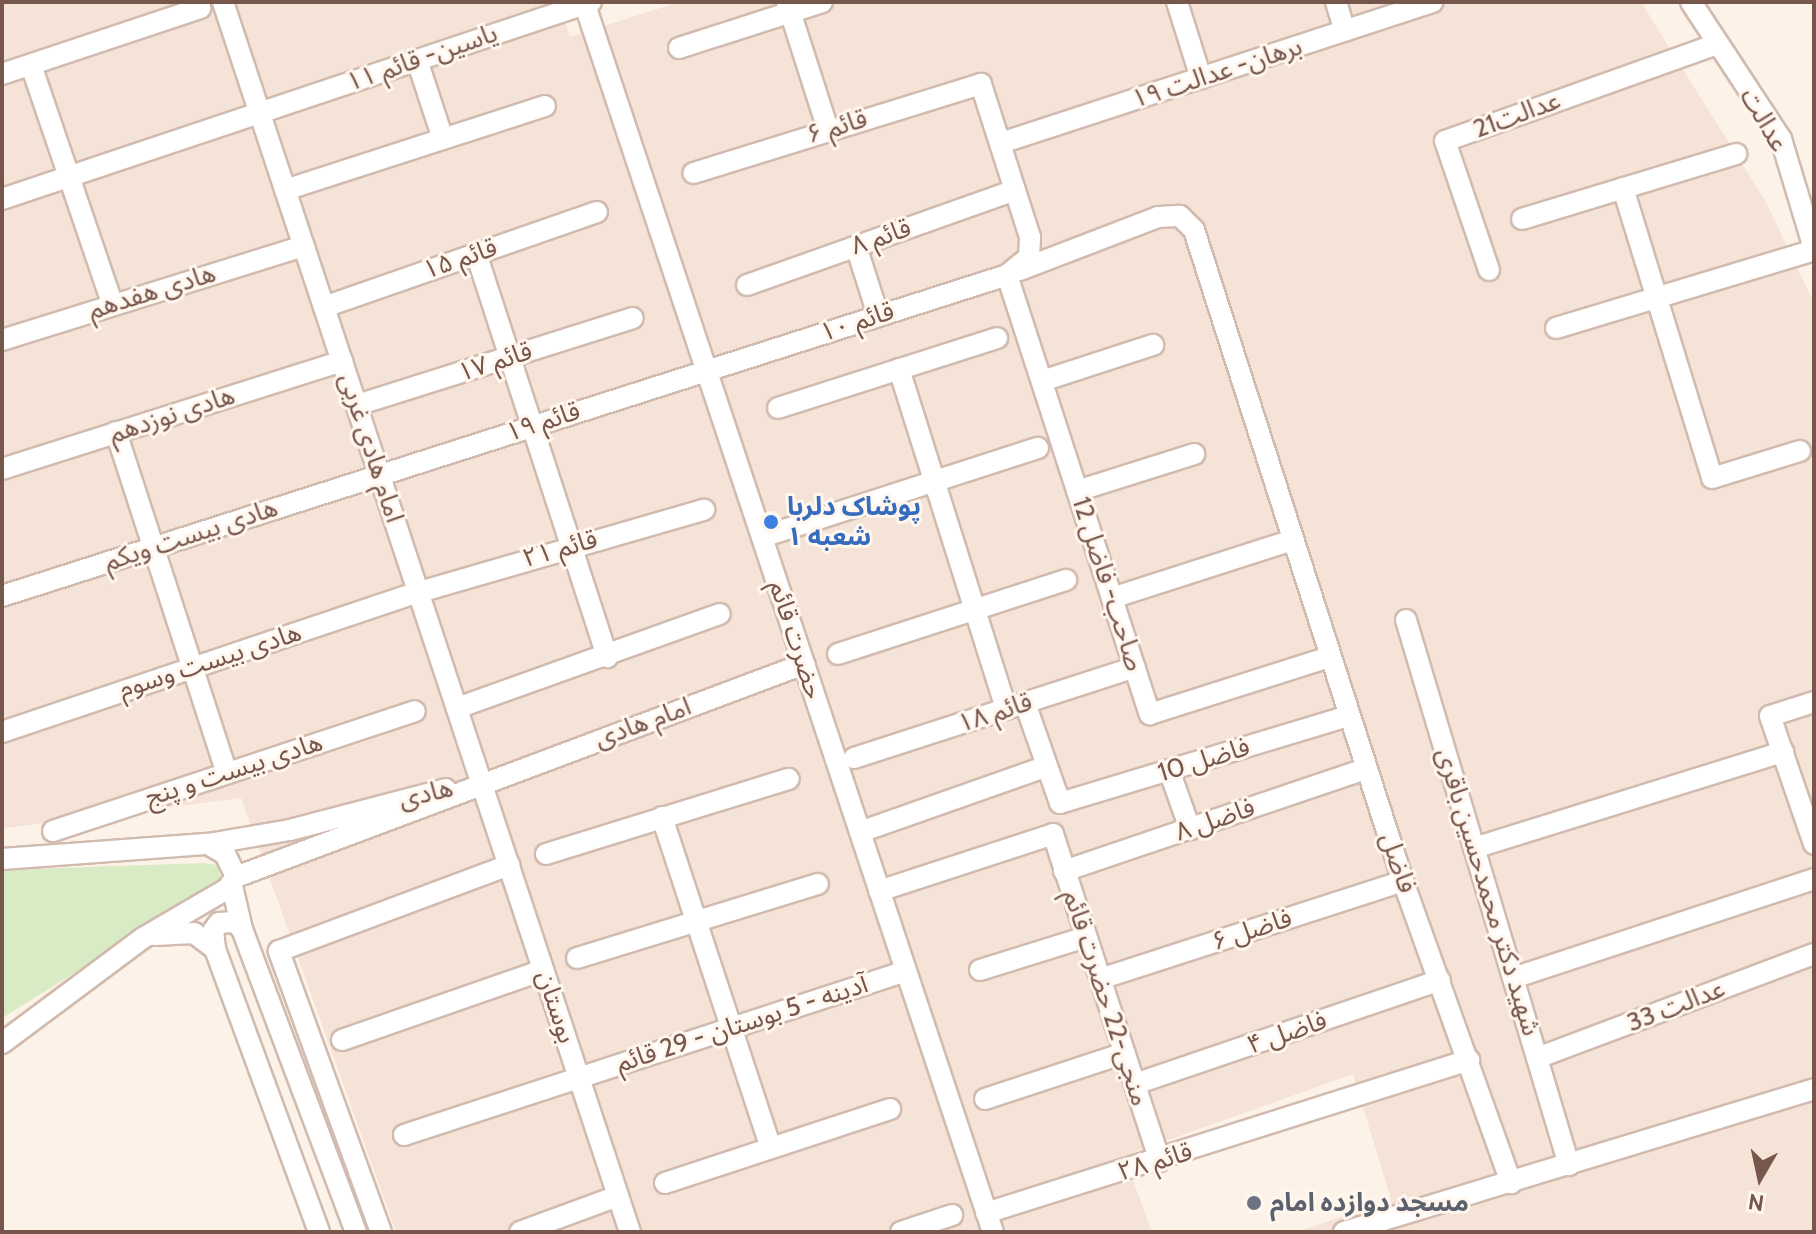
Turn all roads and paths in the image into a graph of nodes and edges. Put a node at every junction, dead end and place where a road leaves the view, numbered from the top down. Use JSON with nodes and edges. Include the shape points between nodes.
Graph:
{"nodes":[{"id":1,"x":223,"y":2,"type":"edge"},
{"id":2,"x":822,"y":2,"type":"edge"},
{"id":3,"x":1177,"y":2,"type":"edge"},
{"id":4,"x":1336,"y":2,"type":"edge"},
{"id":5,"x":1433,"y":2,"type":"edge"},
{"id":6,"x":1691,"y":2,"type":"edge"},
{"id":7,"x":587,"y":3,"type":"edge"},
{"id":8,"x":788,"y":7,"type":"edge"},
{"id":9,"x":200,"y":8,"type":"dead end"},
{"id":10,"x":1345,"y":31,"type":"junction"},
{"id":11,"x":1717,"y":44,"type":"junction"},
{"id":12,"x":679,"y":48,"type":"dead end"},
{"id":13,"x":417,"y":60,"type":"junction"},
{"id":14,"x":31,"y":65,"type":"junction"},
{"id":15,"x":2,"y":74,"type":"edge"},
{"id":16,"x":1201,"y":78,"type":"junction"},
{"id":17,"x":545,"y":106,"type":"dead end"},
{"id":18,"x":260,"y":113,"type":"junction"},
{"id":19,"x":828,"y":130,"type":"junction"},
{"id":20,"x":443,"y":139,"type":"junction"},
{"id":21,"x":1001,"y":143,"type":"junction"},
{"id":22,"x":1736,"y":154,"type":"dead end"},
{"id":23,"x":693,"y":173,"type":"dead end"},
{"id":24,"x":69,"y":176,"type":"junction"},
{"id":25,"x":1623,"y":188,"type":"junction"},
{"id":26,"x":285,"y":190,"type":"junction"},
{"id":27,"x":1015,"y":190,"type":"junction"},
{"id":28,"x":2,"y":199,"type":"edge"},
{"id":29,"x":597,"y":212,"type":"dead end"},
{"id":30,"x":1522,"y":219,"type":"dead end"},
{"id":31,"x":304,"y":246,"type":"junction"},
{"id":32,"x":856,"y":246,"type":"junction"},
{"id":33,"x":1814,"y":249,"type":"edge"},
{"id":34,"x":476,"y":253,"type":"junction"},
{"id":35,"x":1489,"y":270,"type":"dead end"},
{"id":36,"x":1013,"y":272,"type":"junction"},
{"id":37,"x":747,"y":285,"type":"dead end"},
{"id":38,"x":1656,"y":298,"type":"junction"},
{"id":39,"x":112,"y":303,"type":"junction"},
{"id":40,"x":324,"y":307,"type":"junction"},
{"id":41,"x":878,"y":315,"type":"junction"},
{"id":42,"x":633,"y":318,"type":"dead end"},
{"id":43,"x":1556,"y":328,"type":"dead end"},
{"id":44,"x":997,"y":338,"type":"dead end"},
{"id":45,"x":2,"y":340,"type":"edge"},
{"id":46,"x":1153,"y":345,"type":"dead end"},
{"id":47,"x":514,"y":356,"type":"junction"},
{"id":48,"x":342,"y":361,"type":"junction"},
{"id":49,"x":899,"y":369,"type":"junction"},
{"id":50,"x":706,"y":370,"type":"junction"},
{"id":51,"x":1042,"y":381,"type":"junction"},
{"id":52,"x":357,"y":405,"type":"junction"},
{"id":53,"x":778,"y":408,"type":"dead end"},
{"id":54,"x":536,"y":425,"type":"junction"},
{"id":55,"x":116,"y":432,"type":"junction"},
{"id":56,"x":1038,"y":448,"type":"dead end"},
{"id":57,"x":1800,"y":451,"type":"dead end"},
{"id":58,"x":1194,"y":454,"type":"dead end"},
{"id":59,"x":2,"y":469,"type":"edge"},
{"id":60,"x":380,"y":475,"type":"junction"},
{"id":61,"x":934,"y":481,"type":"junction"},
{"id":62,"x":1077,"y":491,"type":"junction"},
{"id":63,"x":704,"y":510,"type":"dead end"},
{"id":64,"x":762,"y":537,"type":"junction"},
{"id":65,"x":1290,"y":541,"type":"junction"},
{"id":66,"x":573,"y":544,"type":"junction"},
{"id":67,"x":153,"y":548,"type":"junction"},
{"id":68,"x":1066,"y":580,"type":"dead end"},
{"id":69,"x":419,"y":592,"type":"junction"},
{"id":70,"x":2,"y":596,"type":"edge"},
{"id":71,"x":1112,"y":598,"type":"junction"},
{"id":72,"x":974,"y":610,"type":"junction"},
{"id":73,"x":720,"y":614,"type":"dead end"},
{"id":74,"x":1406,"y":620,"type":"dead end"},
{"id":75,"x":838,"y":654,"type":"dead end"},
{"id":76,"x":607,"y":657,"type":"junction"},
{"id":77,"x":1330,"y":657,"type":"junction"},
{"id":78,"x":804,"y":664,"type":"junction"},
{"id":79,"x":192,"y":665,"type":"junction"},
{"id":80,"x":1135,"y":667,"type":"junction"},
{"id":81,"x":1814,"y":702,"type":"edge"},
{"id":82,"x":1015,"y":706,"type":"junction"},
{"id":83,"x":457,"y":708,"type":"junction"},
{"id":84,"x":415,"y":711,"type":"dead end"},
{"id":85,"x":1349,"y":716,"type":"junction"},
{"id":86,"x":2,"y":732,"type":"edge"},
{"id":87,"x":1783,"y":752,"type":"junction"},
{"id":88,"x":854,"y":758,"type":"dead end"},
{"id":89,"x":1047,"y":766,"type":"junction"},
{"id":90,"x":1366,"y":769,"type":"junction"},
{"id":91,"x":1169,"y":770,"type":"junction"},
{"id":92,"x":226,"y":771,"type":"junction"},
{"id":93,"x":789,"y":779,"type":"dead end"},
{"id":94,"x":482,"y":783,"type":"junction"},
{"id":95,"x":662,"y":817,"type":"junction"},
{"id":96,"x":1190,"y":829,"type":"junction"},
{"id":97,"x":53,"y":831,"type":"dead end"},
{"id":98,"x":860,"y":832,"type":"junction"},
{"id":99,"x":1812,"y":833,"type":"edge"},
{"id":100,"x":208,"y":844,"type":"junction"},
{"id":101,"x":1474,"y":848,"type":"junction"},
{"id":102,"x":546,"y":854,"type":"dead end"},
{"id":103,"x":2,"y":859,"type":"edge"},
{"id":104,"x":509,"y":865,"type":"junction"},
{"id":105,"x":1064,"y":871,"type":"junction"},
{"id":106,"x":1814,"y":879,"type":"edge"},
{"id":107,"x":234,"y":881,"type":"junction"},
{"id":108,"x":1403,"y":881,"type":"junction"},
{"id":109,"x":818,"y":884,"type":"dead end"},
{"id":110,"x":879,"y":891,"type":"junction"},
{"id":111,"x":696,"y":922,"type":"junction"},
{"id":112,"x":242,"y":929,"type":"junction"},
{"id":113,"x":1086,"y":937,"type":"junction"},
{"id":114,"x":143,"y":938,"type":"junction"},
{"id":115,"x":215,"y":949,"type":"junction"},
{"id":116,"x":1814,"y":954,"type":"edge"},
{"id":117,"x":577,"y":958,"type":"dead end"},
{"id":118,"x":543,"y":970,"type":"junction"},
{"id":119,"x":980,"y":970,"type":"dead end"},
{"id":120,"x":906,"y":971,"type":"junction"},
{"id":121,"x":1513,"y":978,"type":"junction"},
{"id":122,"x":1100,"y":979,"type":"junction"},
{"id":123,"x":1440,"y":980,"type":"junction"},
{"id":124,"x":731,"y":1027,"type":"junction"},
{"id":125,"x":342,"y":1040,"type":"dead end"},
{"id":126,"x":2,"y":1043,"type":"edge"},
{"id":127,"x":1125,"y":1053,"type":"junction"},
{"id":128,"x":1537,"y":1058,"type":"junction"},
{"id":129,"x":1469,"y":1060,"type":"junction"},
{"id":130,"x":579,"y":1076,"type":"junction"},
{"id":131,"x":1135,"y":1084,"type":"junction"},
{"id":132,"x":1812,"y":1094,"type":"edge"},
{"id":133,"x":985,"y":1099,"type":"dead end"},
{"id":134,"x":890,"y":1109,"type":"dead end"},
{"id":135,"x":404,"y":1135,"type":"dead end"},
{"id":136,"x":770,"y":1145,"type":"junction"},
{"id":137,"x":1160,"y":1161,"type":"junction"},
{"id":138,"x":1569,"y":1165,"type":"junction"},
{"id":139,"x":665,"y":1183,"type":"dead end"},
{"id":140,"x":1511,"y":1183,"type":"junction"},
{"id":141,"x":618,"y":1196,"type":"junction"},
{"id":142,"x":952,"y":1215,"type":"dead end"},
{"id":143,"x":989,"y":1222,"type":"edge"},
{"id":144,"x":319,"y":1232,"type":"edge"},
{"id":145,"x":356,"y":1232,"type":"edge"},
{"id":146,"x":381,"y":1232,"type":"edge"},
{"id":147,"x":520,"y":1232,"type":"edge"},
{"id":148,"x":630,"y":1232,"type":"edge"},
{"id":149,"x":901,"y":1232,"type":"edge"},
{"id":150,"x":1344,"y":1232,"type":"edge"}],
"edges":[{"from":1,"to":18,"type":"street","name":"امام هادی غربی"},
{"from":2,"to":8,"type":"street"},
{"from":3,"to":16,"type":"street"},
{"from":4,"to":10,"type":"street"},
{"from":5,"to":10,"type":"street","name":"برهان- عدالت ۱۹"},
{"from":6,"to":11,"type":"street","name":"عدالت"},
{"from":7,"to":13,"type":"street","name":"یاسین- قائم ۱۱"},
{"from":7,"to":50,"type":"street","name":"حضرت قائم"},
{"from":8,"to":12,"type":"street"},
{"from":8,"to":19,"type":"street"},
{"from":9,"to":14,"type":"street"},
{"from":10,"to":16,"type":"street","name":"برهان- عدالت ۱۹"},
{"from":11,"to":33,"type":"street","name":"عدالت","via":[[1781,139]]},
{"from":11,"to":35,"type":"street","name":"21عدالت","via":[[1445,141]]},
{"from":13,"to":18,"type":"street","name":"یاسین- قائم ۱۱"},
{"from":13,"to":20,"type":"street"},
{"from":14,"to":15,"type":"street"},
{"from":14,"to":24,"type":"street"},
{"from":16,"to":21,"type":"street","name":"برهان- عدالت ۱۹"},
{"from":17,"to":20,"type":"street"},
{"from":18,"to":24,"type":"street","name":"یاسین- قائم ۱۱"},
{"from":18,"to":26,"type":"street","name":"امام هادی غربی"},
{"from":19,"to":21,"type":"street","name":"قائم ۶","via":[[981,84]]},
{"from":19,"to":23,"type":"street","name":"قائم ۶"},
{"from":20,"to":26,"type":"street"},
{"from":21,"to":27,"type":"street"},
{"from":22,"to":25,"type":"street"},
{"from":24,"to":28,"type":"street","name":"یاسین- قائم ۱۱"},
{"from":24,"to":39,"type":"street"},
{"from":25,"to":30,"type":"street"},
{"from":25,"to":38,"type":"street"},
{"from":26,"to":31,"type":"street","name":"امام هادی غربی"},
{"from":27,"to":32,"type":"street","name":"قائم ۸"},
{"from":27,"to":36,"type":"street","via":[[1030,237],[1029,257]]},
{"from":29,"to":34,"type":"street","name":"قائم ۱۵"},
{"from":31,"to":39,"type":"street","name":"هادی هفدهم"},
{"from":31,"to":40,"type":"street","name":"امام هادی غربی"},
{"from":32,"to":37,"type":"street","name":"قائم ۸"},
{"from":32,"to":41,"type":"street"},
{"from":33,"to":38,"type":"street"},
{"from":34,"to":40,"type":"street","name":"قائم ۱۵"},
{"from":34,"to":47,"type":"street"},
{"from":36,"to":41,"type":"street","name":"قائم ۱۰"},
{"from":36,"to":51,"type":"street","name":"صاحب- فاضل 12"},
{"from":36,"to":65,"type":"street","name":"قائم ۱۰","via":[[1158,217],[1180,216],[1194,230]]},
{"from":38,"to":43,"type":"street"},
{"from":38,"to":57,"type":"street","via":[[1712,478]]},
{"from":39,"to":45,"type":"street","name":"هادی هفدهم"},
{"from":40,"to":48,"type":"street","name":"امام هادی غربی"},
{"from":41,"to":50,"type":"street","name":"قائم ۱۰"},
{"from":42,"to":47,"type":"street","name":"قائم ۱۷"},
{"from":44,"to":49,"type":"street"},
{"from":46,"to":51,"type":"street"},
{"from":47,"to":52,"type":"street","name":"قائم ۱۷"},
{"from":47,"to":54,"type":"street"},
{"from":48,"to":52,"type":"street","name":"امام هادی غربی"},
{"from":48,"to":55,"type":"street","name":"هادی نوزدهم"},
{"from":49,"to":53,"type":"street"},
{"from":49,"to":61,"type":"street"},
{"from":50,"to":54,"type":"street","name":"قائم ۱۹"},
{"from":50,"to":64,"type":"street","name":"حضرت قائم"},
{"from":51,"to":62,"type":"street","name":"صاحب- فاضل 12"},
{"from":52,"to":60,"type":"street","name":"امام هادی غربی"},
{"from":54,"to":60,"type":"street","name":"قائم ۱۹"},
{"from":54,"to":66,"type":"street"},
{"from":55,"to":59,"type":"street","name":"هادی نوزدهم"},
{"from":55,"to":67,"type":"street"},
{"from":56,"to":61,"type":"street"},
{"from":58,"to":62,"type":"street"},
{"from":60,"to":67,"type":"street","name":"هادی بیست ویکم"},
{"from":60,"to":69,"type":"street","name":"امام هادی غربی"},
{"from":61,"to":64,"type":"street"},
{"from":61,"to":72,"type":"street"},
{"from":62,"to":71,"type":"street","name":"صاحب- فاضل 12"},
{"from":63,"to":66,"type":"street","name":"قائم ۲۱"},
{"from":64,"to":78,"type":"street","name":"حضرت قائم"},
{"from":65,"to":71,"type":"street"},
{"from":65,"to":77,"type":"street","name":"فاضل"},
{"from":66,"to":69,"type":"street","name":"قائم ۲۱"},
{"from":66,"to":76,"type":"street"},
{"from":67,"to":70,"type":"street","name":"هادی بیست ویکم"},
{"from":67,"to":79,"type":"street"},
{"from":68,"to":72,"type":"street"},
{"from":69,"to":79,"type":"street","name":"هادی بیست وسوم"},
{"from":69,"to":83,"type":"street","name":"امام هادی غربی"},
{"from":71,"to":80,"type":"street","name":"صاحب- فاضل 12"},
{"from":72,"to":75,"type":"street"},
{"from":72,"to":82,"type":"street"},
{"from":73,"to":76,"type":"street"},
{"from":74,"to":101,"type":"street","name":"شهید دکتر محمدحسین باقری"},
{"from":76,"to":83,"type":"street"},
{"from":77,"to":80,"type":"street","name":"صاحب- فاضل 12","via":[[1150,714]]},
{"from":77,"to":85,"type":"street","name":"فاضل"},
{"from":78,"to":94,"type":"street","name":"امام هادی"},
{"from":78,"to":98,"type":"street","name":"حضرت قائم"},
{"from":79,"to":86,"type":"street","name":"هادی بیست وسوم"},
{"from":79,"to":92,"type":"street"},
{"from":80,"to":82,"type":"street","name":"قائم ۱۸"},
{"from":81,"to":87,"type":"street","via":[[1770,716]]},
{"from":82,"to":88,"type":"street","name":"قائم ۱۸"},
{"from":82,"to":89,"type":"street"},
{"from":83,"to":94,"type":"street","name":"امام هادی غربی"},
{"from":84,"to":92,"type":"street","name":"هادی بیست و پنج"},
{"from":85,"to":90,"type":"street","name":"فاضل"},
{"from":85,"to":91,"type":"street","name":"فاضل 10"},
{"from":87,"to":99,"type":"street"},
{"from":87,"to":101,"type":"street"},
{"from":89,"to":91,"type":"street","name":"فاضل 10","via":[[1060,803]]},
{"from":89,"to":98,"type":"street"},
{"from":90,"to":96,"type":"street","name":"فاضل ۸"},
{"from":90,"to":108,"type":"street","name":"فاضل"},
{"from":91,"to":96,"type":"street"},
{"from":92,"to":97,"type":"street","name":"هادی بیست و پنج"},
{"from":93,"to":95,"type":"street"},
{"from":94,"to":100,"type":"street","name":"هادی"},
{"from":94,"to":104,"type":"street","name":"بوستان"},
{"from":94,"to":107,"type":"street","name":"هادی"},
{"from":95,"to":102,"type":"street"},
{"from":95,"to":111,"type":"street"},
{"from":96,"to":105,"type":"street","name":"فاضل ۸"},
{"from":98,"to":110,"type":"street","name":"حضرت قائم"},
{"from":100,"to":103,"type":"street","name":"هادی"},
{"from":100,"to":107,"type":"street","via":[[230,860]]},
{"from":101,"to":121,"type":"street","name":"شهید دکتر محمدحسین باقری"},
{"from":104,"to":118,"type":"street","name":"بوستان"},
{"from":104,"to":146,"type":"street","via":[[279,951]]},
{"from":105,"to":110,"type":"street","name":"منجی-22 حضرت قائم","via":[[1053,834]]},
{"from":105,"to":113,"type":"street","name":"منجی-22 حضرت قائم"},
{"from":106,"to":121,"type":"street"},
{"from":107,"to":112,"type":"street"},
{"from":107,"to":114,"type":"street","name":"هادی"},
{"from":108,"to":122,"type":"street","name":"فاضل ۶"},
{"from":108,"to":123,"type":"street","name":"فاضل"},
{"from":109,"to":111,"type":"street"},
{"from":110,"to":120,"type":"street","name":"حضرت قائم"},
{"from":111,"to":117,"type":"street"},
{"from":111,"to":124,"type":"street"},
{"from":112,"to":115,"type":"street","via":[[235,922],[219,923],[213,931]]},
{"from":112,"to":145,"type":"street"},
{"from":113,"to":119,"type":"street"},
{"from":113,"to":122,"type":"street","name":"منجی-22 حضرت قائم"},
{"from":114,"to":115,"type":"street","via":[[194,933]]},
{"from":114,"to":126,"type":"street","name":"هادی"},
{"from":115,"to":144,"type":"street"},
{"from":116,"to":128,"type":"street","name":"عدالت 33"},
{"from":118,"to":125,"type":"street"},
{"from":118,"to":130,"type":"street","name":"بوستان"},
{"from":120,"to":124,"type":"street","name":"آدینه - 5 بوستان - 29 قائم"},
{"from":120,"to":143,"type":"street","name":"حضرت قائم"},
{"from":121,"to":128,"type":"street","name":"شهید دکتر محمدحسین باقری"},
{"from":122,"to":127,"type":"street","name":"منجی-22 حضرت قائم"},
{"from":123,"to":129,"type":"street","name":"فاضل"},
{"from":123,"to":131,"type":"street","name":"فاضل ۴"},
{"from":124,"to":130,"type":"street","name":"آدینه - 5 بوستان - 29 قائم"},
{"from":124,"to":136,"type":"street"},
{"from":127,"to":131,"type":"street","name":"منجی-22 حضرت قائم"},
{"from":127,"to":133,"type":"street"},
{"from":128,"to":138,"type":"street","name":"شهید دکتر محمدحسین باقری"},
{"from":129,"to":137,"type":"street","name":"قائم ۲۸"},
{"from":129,"to":140,"type":"street","name":"فاضل"},
{"from":130,"to":135,"type":"street","name":"آدینه - 5 بوستان - 29 قائم"},
{"from":130,"to":141,"type":"street","name":"بوستان"},
{"from":131,"to":137,"type":"street","name":"منجی-22 حضرت قائم"},
{"from":132,"to":138,"type":"street"},
{"from":134,"to":136,"type":"street"},
{"from":136,"to":139,"type":"street"},
{"from":137,"to":143,"type":"street","name":"قائم ۲۸"},
{"from":138,"to":140,"type":"street"},
{"from":140,"to":150,"type":"street"},
{"from":141,"to":147,"type":"street"},
{"from":141,"to":148,"type":"street","name":"بوستان"},
{"from":142,"to":149,"type":"street"}]}
